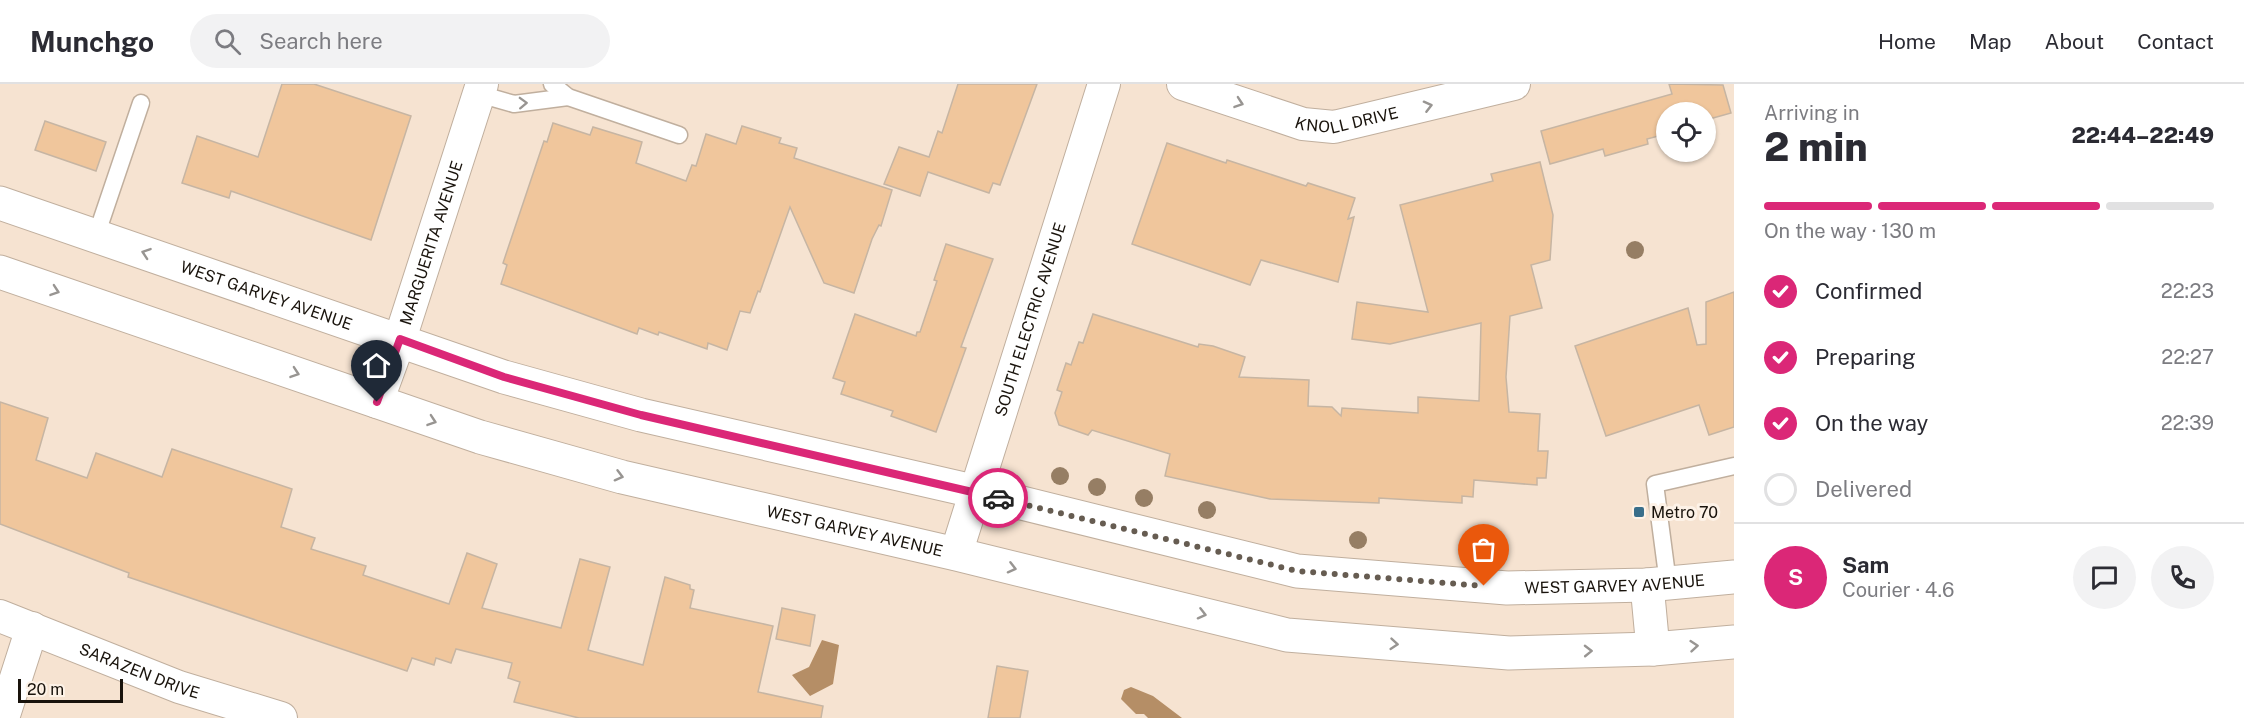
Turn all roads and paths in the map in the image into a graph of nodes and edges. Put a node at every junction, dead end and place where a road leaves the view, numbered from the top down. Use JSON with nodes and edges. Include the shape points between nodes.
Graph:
{"nodes":[{"id":1,"x":552,"y":84,"type":"edge"},
{"id":2,"x":1104,"y":84,"type":"edge"},
{"id":3,"x":1183,"y":84,"type":"edge"},
{"id":4,"x":1514,"y":84,"type":"edge"},
{"id":5,"x":480,"y":89,"type":"edge"},
{"id":6,"x":568,"y":97,"type":"junction"},
{"id":7,"x":141,"y":103,"type":"dead end"},
{"id":8,"x":679,"y":135,"type":"dead end"},
{"id":9,"x":0,"y":203,"type":"edge"},
{"id":10,"x":96,"y":236,"type":"junction"},
{"id":11,"x":0,"y":272,"type":"edge"},
{"id":12,"x":400,"y":339,"type":"junction"},
{"id":13,"x":377,"y":402,"type":"junction"},
{"id":14,"x":1734,"y":466,"type":"edge"},
{"id":15,"x":973,"y":491,"type":"junction"},
{"id":16,"x":956,"y":554,"type":"junction"},
{"id":17,"x":1734,"y":578,"type":"edge"},
{"id":18,"x":1657,"y":584,"type":"junction"},
{"id":19,"x":0,"y":616,"type":"edge"},
{"id":20,"x":32,"y":628,"type":"junction"},
{"id":21,"x":1734,"y":642,"type":"edge"},
{"id":22,"x":1653,"y":649,"type":"junction"},
{"id":23,"x":3,"y":718,"type":"edge"},
{"id":24,"x":281,"y":718,"type":"edge"}],
"edges":[{"from":1,"to":6,"type":"lane"},
{"from":2,"to":15,"type":"street","name":"SOUTH ELECTRIC AVENUE"},
{"from":3,"to":4,"type":"street","name":"KNOLL DRIVE","one_way":true,"via":[[1303,124],[1334,128]]},
{"from":5,"to":6,"type":"lane","one_way":true,"via":[[514,104]]},
{"from":5,"to":12,"type":"street","name":"MARGUERITA AVENUE"},
{"from":6,"to":8,"type":"lane"},
{"from":7,"to":10,"type":"lane"},
{"from":9,"to":10,"type":"main road","name":"WEST GARVEY AVENUE"},
{"from":12,"to":10,"type":"main road","name":"WEST GARVEY AVENUE","one_way":true},
{"from":11,"to":13,"type":"main road","name":"WEST GARVEY AVENUE","one_way":true},
{"from":12,"to":13,"type":"street","name":"MARGUERITA AVENUE"},
{"from":12,"to":15,"type":"main road","name":"WEST GARVEY AVENUE","via":[[504,377],[641,415]]},
{"from":13,"to":16,"type":"main road","name":"WEST GARVEY AVENUE","one_way":true,"via":[[480,437],[622,477]]},
{"from":14,"to":18,"type":"lane","via":[[1656,484]]},
{"from":15,"to":16,"type":"street","name":"SOUTH ELECTRIC AVENUE"},
{"from":15,"to":18,"type":"main road","name":"WEST GARVEY AVENUE","via":[[1297,571],[1507,588]]},
{"from":16,"to":22,"type":"main road","name":"WEST GARVEY AVENUE","one_way":true,"via":[[1287,635],[1509,653]]},
{"from":17,"to":18,"type":"main road","name":"WEST GARVEY AVENUE"},
{"from":18,"to":22,"type":"main road"},
{"from":19,"to":20,"type":"street","name":"SARAZEN DRIVE"},
{"from":20,"to":23,"type":"street"},
{"from":20,"to":24,"type":"street","name":"SARAZEN DRIVE","via":[[179,687]]},
{"from":22,"to":21,"type":"main road","name":"WEST GARVEY AVENUE","one_way":true}]}
